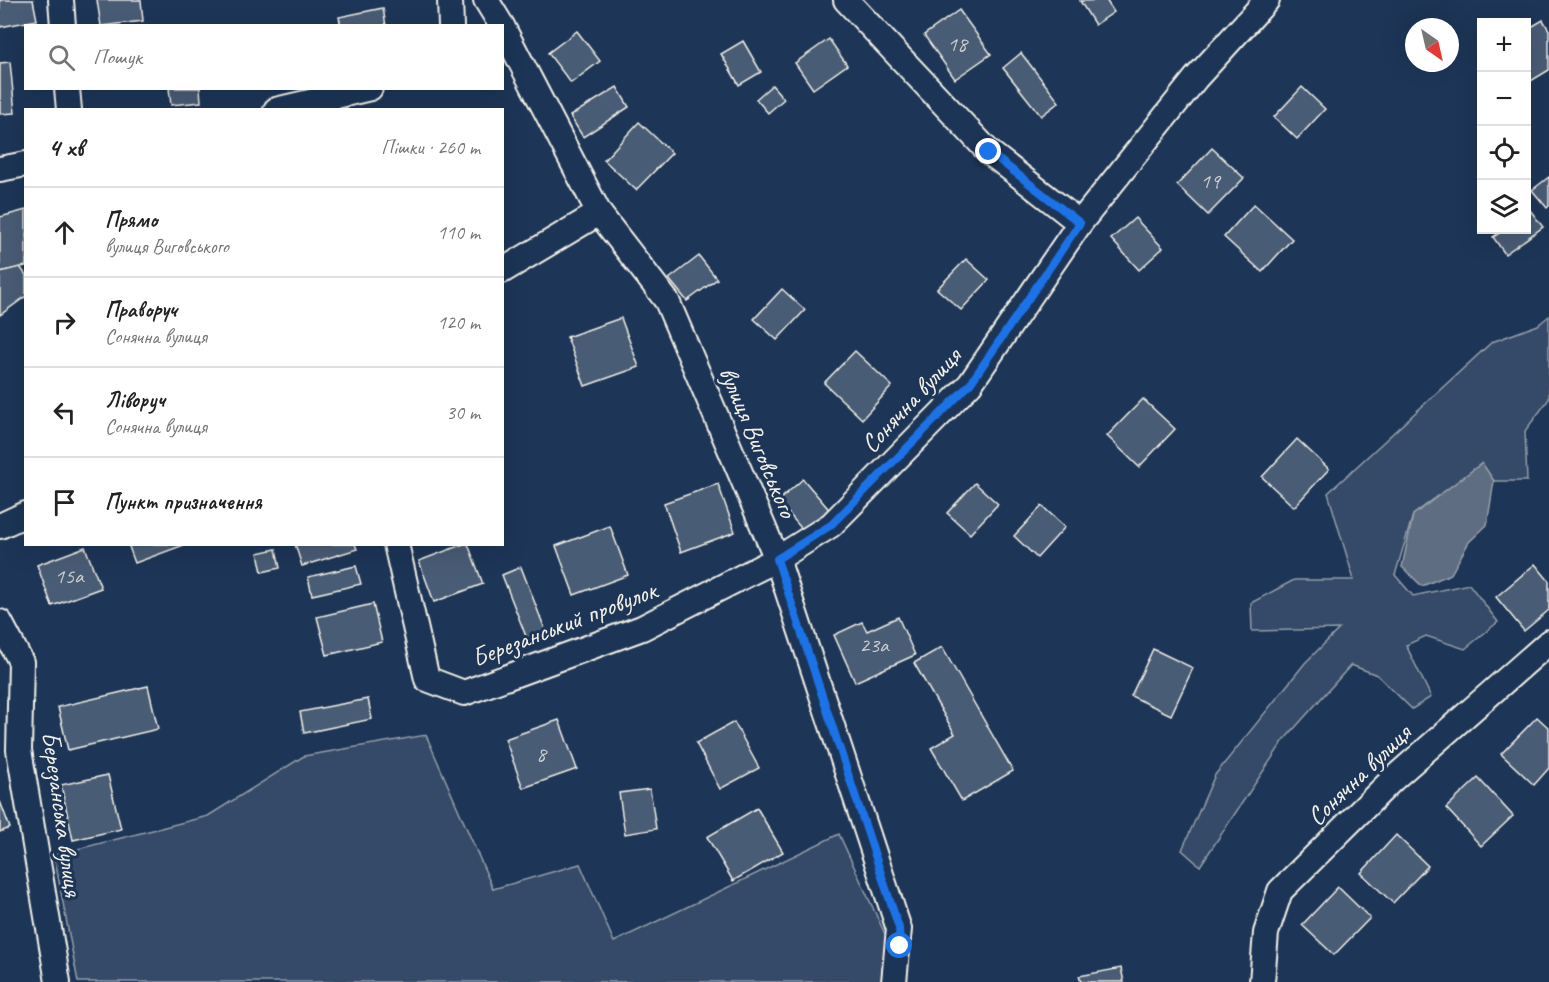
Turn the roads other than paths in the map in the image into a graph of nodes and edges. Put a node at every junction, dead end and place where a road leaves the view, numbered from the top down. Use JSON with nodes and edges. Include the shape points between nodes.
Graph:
{"nodes":[{"id":1,"x":61,"y":0,"type":"edge"},
{"id":2,"x":450,"y":0,"type":"edge"},
{"id":3,"x":486,"y":0,"type":"edge"},
{"id":4,"x":846,"y":0,"type":"edge"},
{"id":5,"x":1267,"y":0,"type":"edge"},
{"id":6,"x":63,"y":24,"type":"edge"},
{"id":7,"x":451,"y":24,"type":"edge"},
{"id":8,"x":499,"y":24,"type":"edge"},
{"id":9,"x":505,"y":36,"type":"edge"},
{"id":10,"x":67,"y":90,"type":"edge"},
{"id":11,"x":361,"y":90,"type":"edge"},
{"id":12,"x":69,"y":108,"type":"edge"},
{"id":13,"x":285,"y":108,"type":"edge"},
{"id":14,"x":24,"y":164,"type":"edge"},
{"id":15,"x":0,"y":169,"type":"edge"},
{"id":16,"x":599,"y":213,"type":"junction"},
{"id":17,"x":1080,"y":223,"type":"junction"},
{"id":18,"x":504,"y":270,"type":"edge"},
{"id":19,"x":24,"y":515,"type":"edge"},
{"id":20,"x":0,"y":526,"type":"edge"},
{"id":21,"x":396,"y":546,"type":"edge"},
{"id":22,"x":777,"y":559,"type":"junction"},
{"id":23,"x":0,"y":622,"type":"edge"},
{"id":24,"x":1549,"y":642,"type":"edge"},
{"id":25,"x":58,"y":982,"type":"edge"},
{"id":26,"x":894,"y":982,"type":"edge"},
{"id":27,"x":1262,"y":982,"type":"edge"}],
"edges":[{"from":1,"to":6,"type":"street"},
{"from":2,"to":7,"type":"street"},
{"from":3,"to":8,"type":"street","name":"вулиця Виговського"},
{"from":4,"to":17,"type":"street","via":[[989,152]]},
{"from":5,"to":17,"type":"street","name":"Сонячна вулиця","via":[[1196,78]]},
{"from":9,"to":16,"type":"street","name":"вулиця Виговського"},
{"from":10,"to":12,"type":"street"},
{"from":11,"to":13,"type":"street"},
{"from":14,"to":15,"type":"street"},
{"from":16,"to":18,"type":"street"},
{"from":16,"to":22,"type":"street","name":"вулиця Виговського","via":[[667,301]]},
{"from":17,"to":22,"type":"street","name":"Сонячна вулиця","via":[[970,384],[831,525]]},
{"from":19,"to":20,"type":"street"},
{"from":21,"to":22,"type":"street","name":"Березанський провулок","via":[[427,679],[464,693],[642,628]]},
{"from":22,"to":26,"type":"street","name":"вулиця Виговського","via":[[899,928]]},
{"from":23,"to":25,"type":"street","name":"Березанська вулиця","via":[[21,662],[19,750]]},
{"from":24,"to":27,"type":"street","name":"Сонячна вулиця","via":[[1392,780],[1280,891],[1266,933]]}]}
